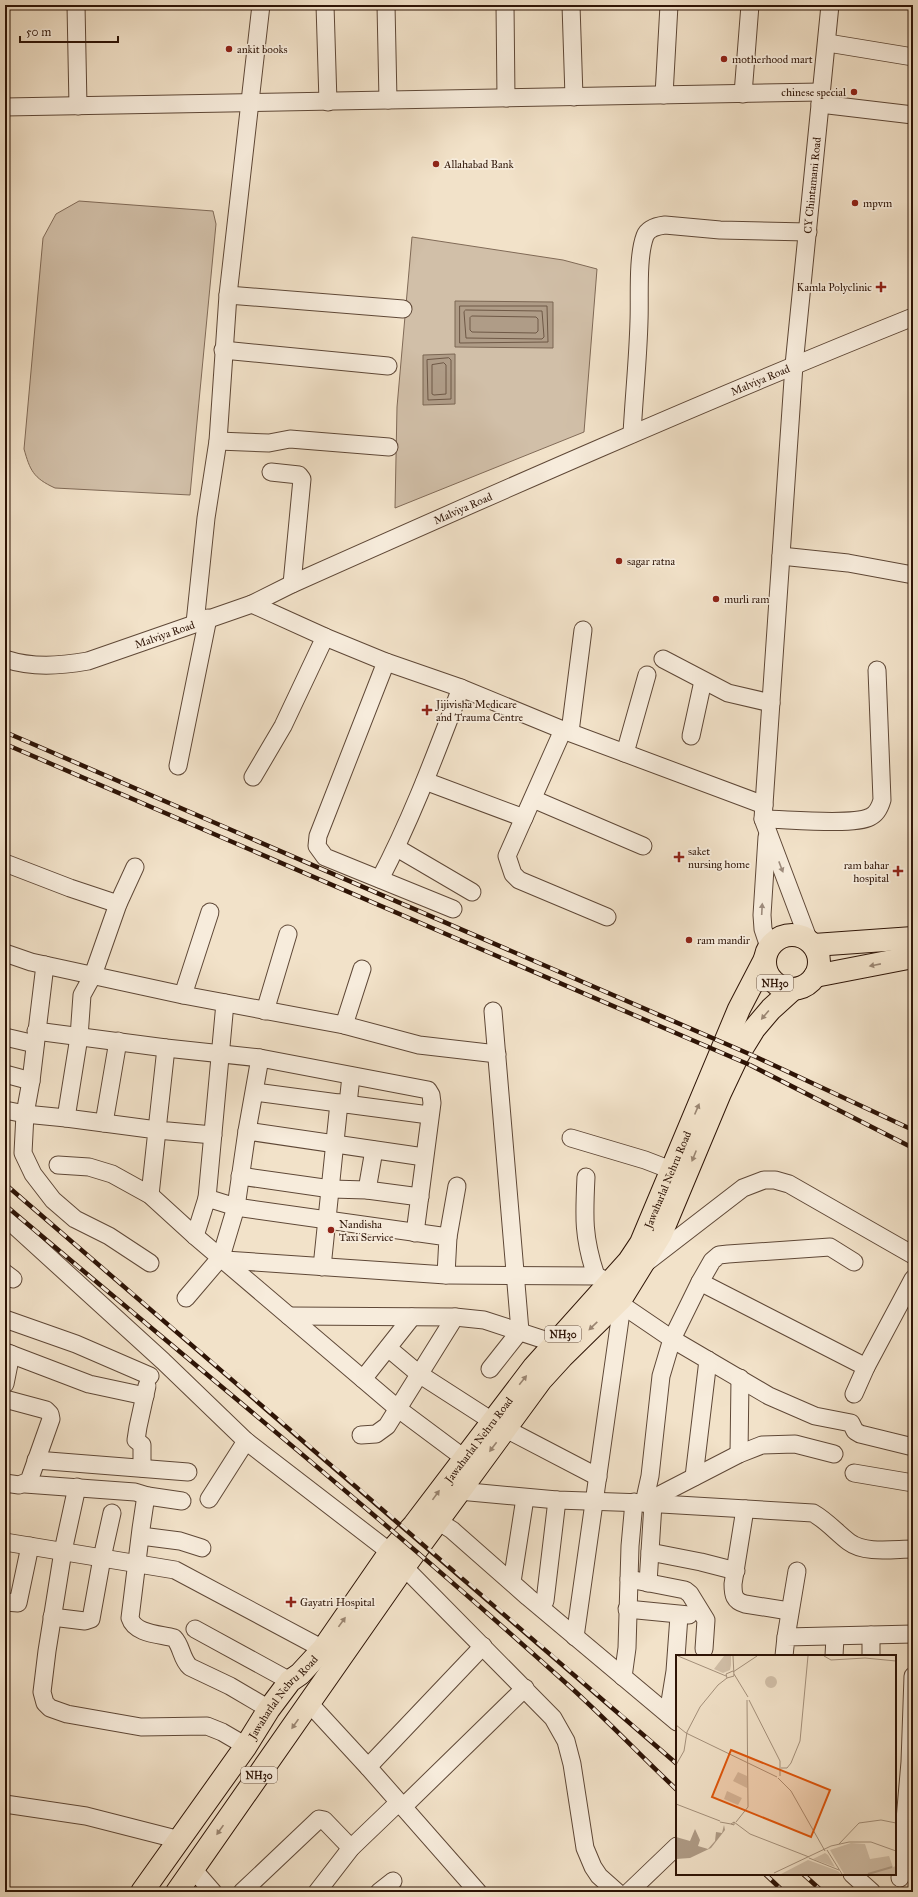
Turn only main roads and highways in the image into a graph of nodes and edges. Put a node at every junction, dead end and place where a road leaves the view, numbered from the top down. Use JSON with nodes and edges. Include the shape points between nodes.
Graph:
{"nodes":[{"id":1,"x":913,"y":938,"type":"edge"},
{"id":2,"x":812,"y":943,"type":"junction"},
{"id":3,"x":767,"y":953,"type":"junction"},
{"id":4,"x":913,"y":957,"type":"edge"},
{"id":5,"x":815,"y":976,"type":"junction"},
{"id":6,"x":794,"y":989,"type":"junction"},
{"id":7,"x":612,"y":1291,"type":"junction"},
{"id":8,"x":499,"y":1425,"type":"junction"},
{"id":9,"x":430,"y":1517,"type":"junction"},
{"id":10,"x":397,"y":1559,"type":"junction"},
{"id":11,"x":289,"y":1706,"type":"junction"},
{"id":12,"x":142,"y":1892,"type":"edge"},
{"id":13,"x":158,"y":1892,"type":"edge"},
{"id":14,"x":177,"y":1892,"type":"edge"}],
"edges":[{"from":1,"to":2,"type":"highway","name":"Jawaharlal Nehru Road","number":"NH30"},
{"from":2,"to":3,"type":"highway","name":"Jawaharlal Nehru Road","number":"NH30","via":[[798,935],[785,935],[779,938]]},
{"from":2,"to":5,"type":"highway","via":[[820,964]]},
{"from":3,"to":6,"type":"highway","number":"NH30","via":[[765,966],[770,978],[781,986]]},
{"from":7,"to":3,"type":"highway","name":"Jawaharlal Nehru Road","number":"NH30","one_way":true,"via":[[641,1243],[739,1009]]},
{"from":4,"to":5,"type":"highway","name":"Jawaharlal Nehru Road","number":"NH30","one_way":true},
{"from":5,"to":6,"type":"highway","name":"Jawaharlal Nehru Road","number":"NH30","via":[[806,985]]},
{"from":6,"to":7,"type":"highway","name":"Jawaharlal Nehru Road","number":"NH30","one_way":true,"via":[[770,1009],[738,1055],[662,1234],[642,1265]]},
{"from":7,"to":8,"type":"highway","name":"Jawaharlal Nehru Road","number":"NH30","one_way":true,"via":[[562,1357]]},
{"from":8,"to":7,"type":"highway","name":"Jawaharlal Nehru Road","number":"NH30","one_way":true,"via":[[529,1372],[554,1343]]},
{"from":8,"to":9,"type":"highway","name":"Jawaharlal Nehru Road","number":"NH30","one_way":true,"via":[[459,1491]]},
{"from":9,"to":8,"type":"highway","name":"Jawaharlal Nehru Road","number":"NH30","one_way":true,"via":[[464,1458]]},
{"from":9,"to":10,"type":"highway","name":"Jawaharlal Nehru Road","number":"NH30"},
{"from":10,"to":11,"type":"highway","name":"Jawaharlal Nehru Road","number":"NH30"},
{"from":11,"to":10,"type":"highway","name":"Jawaharlal Nehru Road","number":"NH30","one_way":true,"via":[[297,1689],[295,1677],[323,1649]]},
{"from":11,"to":12,"type":"highway","name":"Jawaharlal Nehru Road","number":"NH30","via":[[246,1746]]},
{"from":11,"to":13,"type":"highway"},
{"from":11,"to":14,"type":"highway","name":"Jawaharlal Nehru Road","number":"NH30","one_way":true}]}
